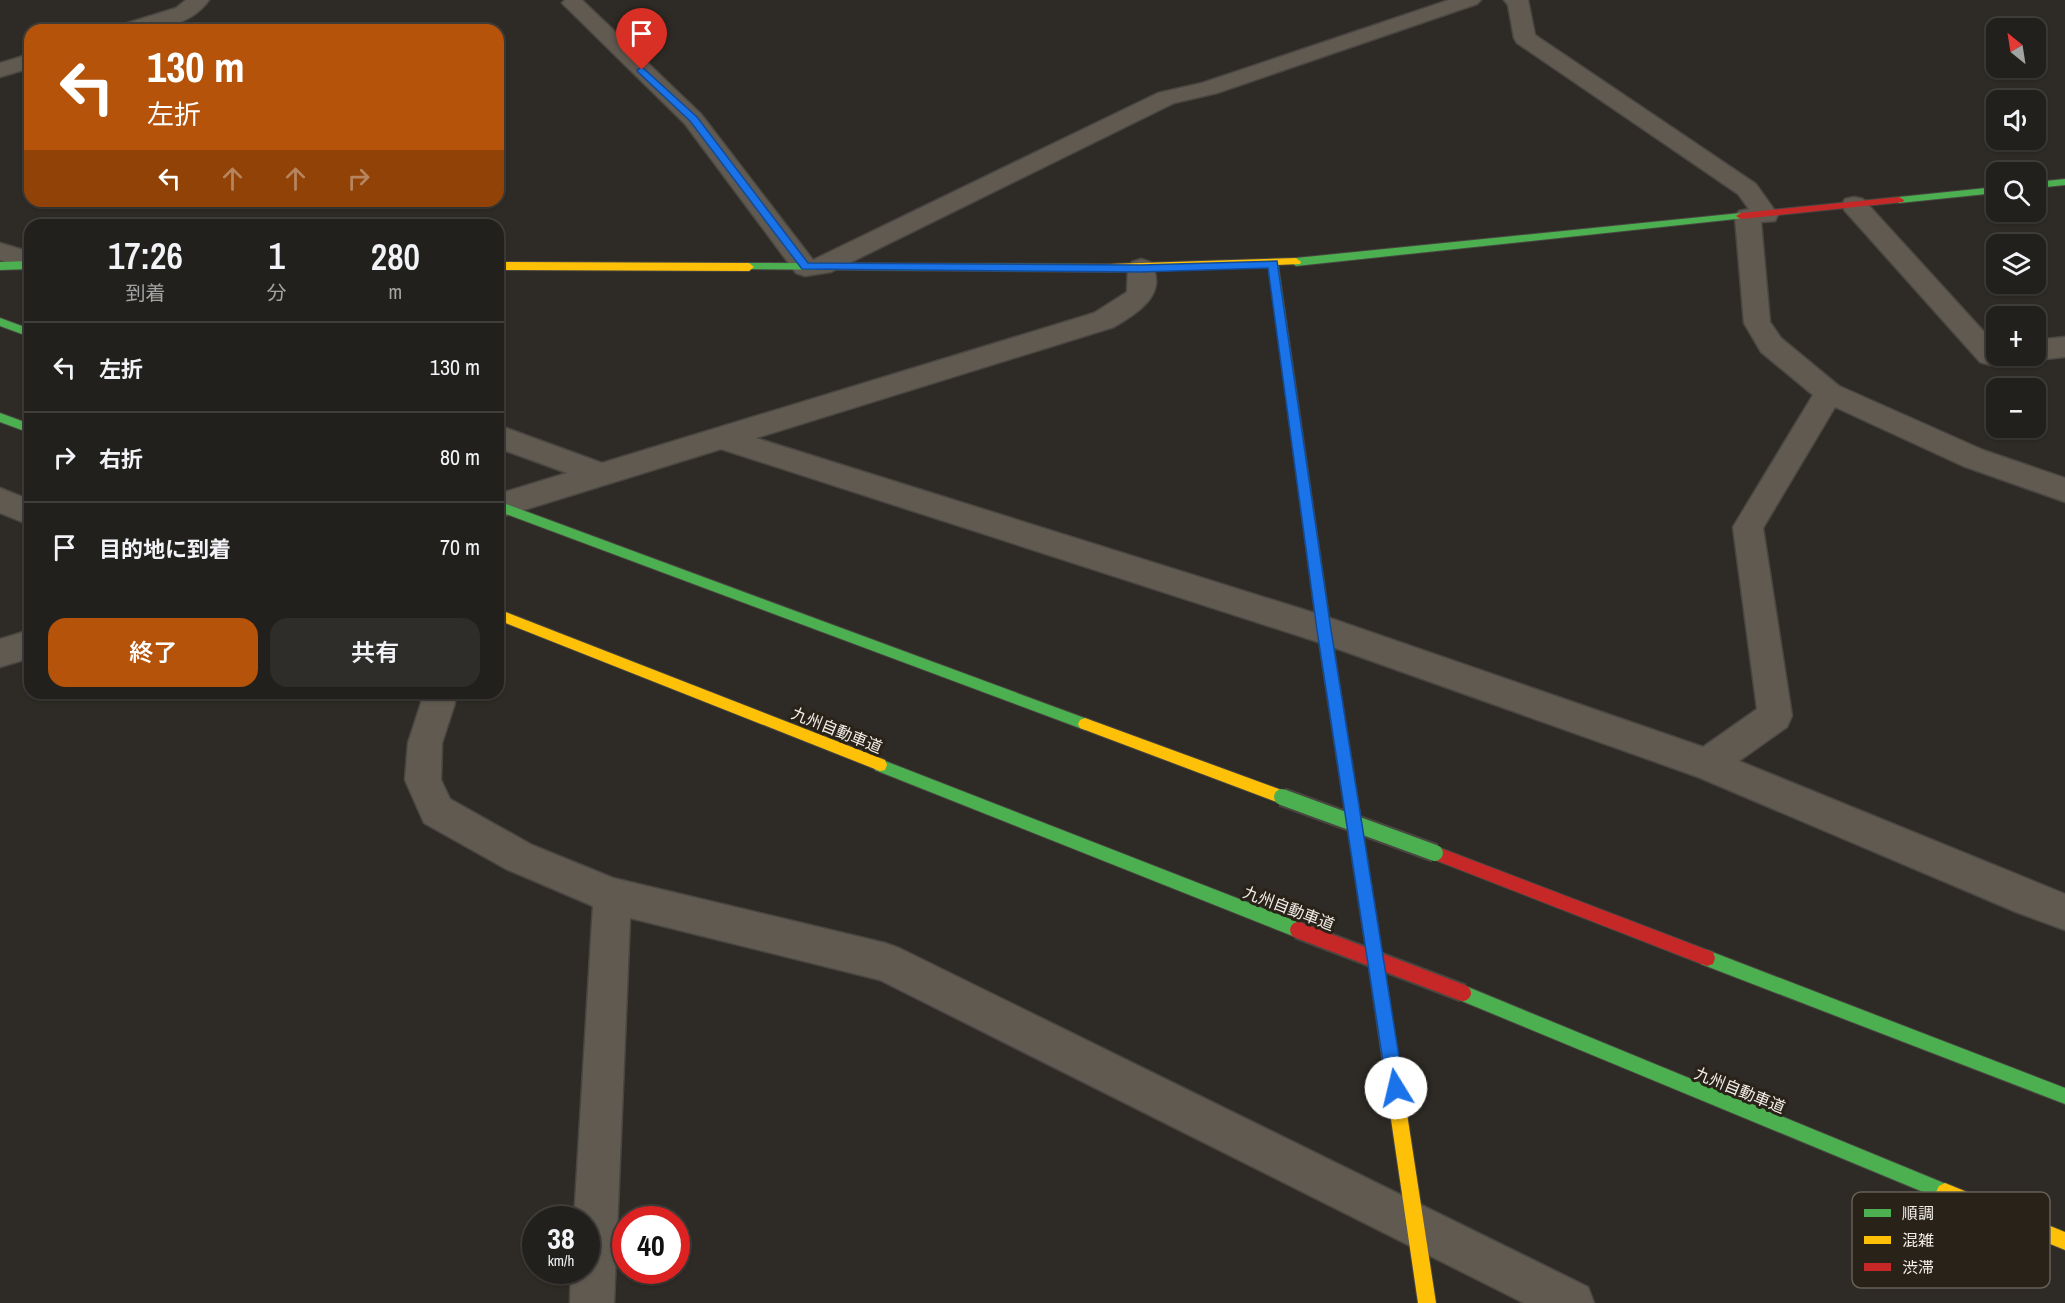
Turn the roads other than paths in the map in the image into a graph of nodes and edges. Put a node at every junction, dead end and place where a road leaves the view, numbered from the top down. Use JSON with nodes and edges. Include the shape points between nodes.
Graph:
{"nodes":[{"id":1,"x":198,"y":0,"type":"edge"},
{"id":2,"x":1470,"y":0,"type":"edge"},
{"id":3,"x":1515,"y":0,"type":"edge"},
{"id":4,"x":573,"y":3,"type":"dead end"},
{"id":5,"x":148,"y":24,"type":"edge"},
{"id":6,"x":24,"y":63,"type":"edge"},
{"id":7,"x":0,"y":70,"type":"edge"},
{"id":8,"x":2065,"y":182,"type":"edge"},
{"id":9,"x":2046,"y":184,"type":"edge"},
{"id":10,"x":1986,"y":191,"type":"edge"},
{"id":11,"x":1854,"y":205,"type":"junction"},
{"id":12,"x":1757,"y":216,"type":"junction"},
{"id":13,"x":0,"y":251,"type":"edge"},
{"id":14,"x":24,"y":261,"type":"edge"},
{"id":15,"x":24,"y":264,"type":"edge"},
{"id":16,"x":1273,"y":264,"type":"junction"},
{"id":17,"x":0,"y":266,"type":"edge"},
{"id":18,"x":504,"y":266,"type":"edge"},
{"id":19,"x":813,"y":266,"type":"junction"},
{"id":20,"x":1141,"y":268,"type":"junction"},
{"id":21,"x":0,"y":322,"type":"edge"},
{"id":22,"x":24,"y":331,"type":"edge"},
{"id":23,"x":2065,"y":347,"type":"edge"},
{"id":24,"x":2046,"y":349,"type":"edge"},
{"id":25,"x":1986,"y":352,"type":"edge"},
{"id":26,"x":1829,"y":393,"type":"junction"},
{"id":27,"x":0,"y":417,"type":"edge"},
{"id":28,"x":24,"y":427,"type":"edge"},
{"id":29,"x":504,"y":438,"type":"edge"},
{"id":30,"x":722,"y":438,"type":"junction"},
{"id":31,"x":603,"y":475,"type":"junction"},
{"id":32,"x":2065,"y":490,"type":"edge"},
{"id":33,"x":0,"y":500,"type":"edge"},
{"id":34,"x":504,"y":504,"type":"edge"},
{"id":35,"x":504,"y":508,"type":"edge"},
{"id":36,"x":24,"y":510,"type":"edge"},
{"id":37,"x":504,"y":616,"type":"edge"},
{"id":38,"x":1324,"y":630,"type":"junction"},
{"id":39,"x":24,"y":646,"type":"edge"},
{"id":40,"x":0,"y":652,"type":"edge"},
{"id":41,"x":438,"y":699,"type":"edge"},
{"id":42,"x":1707,"y":764,"type":"junction"},
{"id":43,"x":612,"y":896,"type":"junction"},
{"id":44,"x":2065,"y":912,"type":"edge"},
{"id":45,"x":2065,"y":1096,"type":"edge"},
{"id":46,"x":1946,"y":1192,"type":"edge"},
{"id":47,"x":1417,"y":1226,"type":"junction"},
{"id":48,"x":2050,"y":1235,"type":"edge"},
{"id":49,"x":2065,"y":1241,"type":"edge"},
{"id":50,"x":592,"y":1303,"type":"edge"},
{"id":51,"x":1427,"y":1303,"type":"edge"},
{"id":52,"x":1572,"y":1303,"type":"edge"}],
"edges":[{"from":1,"to":5,"type":"street","via":[[184,13]]},
{"from":2,"to":19,"type":"street","via":[[1209,88],[1166,98]]},
{"from":3,"to":12,"type":"street","via":[[1526,38],[1747,189]]},
{"from":4,"to":19,"type":"street","via":[[693,119]]},
{"from":6,"to":7,"type":"street"},
{"from":8,"to":9,"type":"main road"},
{"from":10,"to":11,"type":"main road"},
{"from":11,"to":12,"type":"main road"},
{"from":11,"to":25,"type":"street"},
{"from":12,"to":16,"type":"main road"},
{"from":12,"to":26,"type":"street","via":[[1757,322],[1771,345]]},
{"from":13,"to":14,"type":"street"},
{"from":15,"to":17,"type":"main road"},
{"from":16,"to":20,"type":"main road"},
{"from":16,"to":38,"type":"main road"},
{"from":18,"to":19,"type":"main road"},
{"from":19,"to":20,"type":"main road"},
{"from":20,"to":30,"type":"street","via":[[1142,288],[1138,296],[1104,320]]},
{"from":21,"to":22,"type":"main road"},
{"from":23,"to":24,"type":"street"},
{"from":26,"to":32,"type":"street","via":[[1973,459]]},
{"from":26,"to":42,"type":"street","via":[[1748,526],[1775,716]]},
{"from":27,"to":28,"type":"main road"},
{"from":29,"to":31,"type":"street"},
{"from":30,"to":31,"type":"street"},
{"from":30,"to":38,"type":"street"},
{"from":31,"to":34,"type":"street"},
{"from":33,"to":36,"type":"street"},
{"from":35,"to":45,"type":"main road","bridge":true,"via":[[1434,853]]},
{"from":37,"to":46,"type":"main road","name":"九州自動車道","bridge":true,"via":[[1462,993]]},
{"from":38,"to":42,"type":"street"},
{"from":38,"to":47,"type":"main road"},
{"from":39,"to":40,"type":"street"},
{"from":41,"to":43,"type":"street","via":[[425,743],[423,780],[437,812],[519,856]]},
{"from":42,"to":44,"type":"street"},
{"from":43,"to":47,"type":"street","via":[[885,962]]},
{"from":43,"to":50,"type":"street"},
{"from":47,"to":51,"type":"main road"},
{"from":47,"to":52,"type":"street"},
{"from":48,"to":49,"type":"main road","name":"九州自動車道","bridge":true}]}
